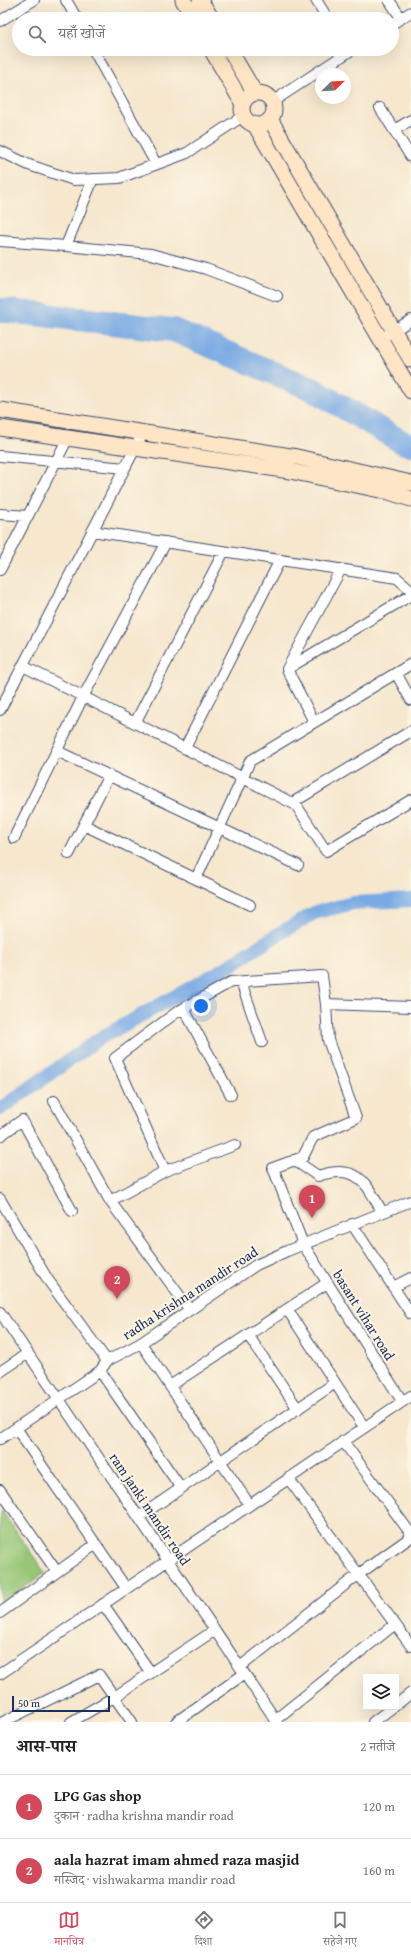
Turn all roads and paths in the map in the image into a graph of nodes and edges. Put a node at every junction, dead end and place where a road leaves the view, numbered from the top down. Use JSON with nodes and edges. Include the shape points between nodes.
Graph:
{"nodes":[{"id":1,"x":34,"y":0,"type":"edge"},
{"id":2,"x":66,"y":0,"type":"edge"},
{"id":3,"x":183,"y":0,"type":"edge"},
{"id":4,"x":200,"y":0,"type":"edge"},
{"id":5,"x":316,"y":0,"type":"edge"},
{"id":6,"x":389,"y":0,"type":"edge"},
{"id":7,"x":15,"y":12,"type":"edge"},
{"id":8,"x":72,"y":12,"type":"edge"},
{"id":9,"x":190,"y":12,"type":"edge"},
{"id":10,"x":208,"y":12,"type":"edge"},
{"id":11,"x":324,"y":12,"type":"edge"},
{"id":12,"x":393,"y":12,"type":"edge"},
{"id":13,"x":411,"y":12,"type":"edge"},
{"id":14,"x":12,"y":14,"type":"edge"},
{"id":15,"x":399,"y":19,"type":"edge"},
{"id":16,"x":0,"y":21,"type":"edge"},
{"id":17,"x":97,"y":56,"type":"edge"},
{"id":18,"x":215,"y":56,"type":"edge"},
{"id":19,"x":233,"y":56,"type":"edge"},
{"id":20,"x":340,"y":56,"type":"edge"},
{"id":21,"x":255,"y":93,"type":"junction"},
{"id":22,"x":272,"y":102,"type":"junction"},
{"id":23,"x":380,"y":108,"type":"dead end"},
{"id":24,"x":247,"y":115,"type":"junction"},
{"id":25,"x":270,"y":119,"type":"junction"},
{"id":26,"x":411,"y":120,"type":"edge"},
{"id":27,"x":394,"y":130,"type":"junction"},
{"id":28,"x":0,"y":151,"type":"edge"},
{"id":29,"x":411,"y":157,"type":"edge"},
{"id":30,"x":156,"y":164,"type":"junction"},
{"id":31,"x":93,"y":179,"type":"junction"},
{"id":32,"x":0,"y":241,"type":"edge"},
{"id":33,"x":66,"y":246,"type":"junction"},
{"id":34,"x":277,"y":296,"type":"dead end"},
{"id":35,"x":411,"y":320,"type":"edge"},
{"id":36,"x":394,"y":331,"type":"junction"},
{"id":37,"x":380,"y":340,"type":"junction"},
{"id":38,"x":411,"y":360,"type":"edge"},
{"id":39,"x":411,"y":391,"type":"edge"},
{"id":40,"x":0,"y":410,"type":"edge"},
{"id":41,"x":0,"y":428,"type":"edge"},
{"id":42,"x":143,"y":433,"type":"junction"},
{"id":43,"x":68,"y":438,"type":"junction"},
{"id":44,"x":134,"y":449,"type":"junction"},
{"id":45,"x":0,"y":456,"type":"edge"},
{"id":46,"x":56,"y":461,"type":"junction"},
{"id":47,"x":125,"y":468,"type":"junction"},
{"id":48,"x":411,"y":483,"type":"edge"},
{"id":49,"x":411,"y":499,"type":"edge"},
{"id":50,"x":0,"y":514,"type":"edge"},
{"id":51,"x":28,"y":516,"type":"junction"},
{"id":52,"x":92,"y":531,"type":"junction"},
{"id":53,"x":166,"y":542,"type":"junction"},
{"id":54,"x":224,"y":551,"type":"junction"},
{"id":55,"x":280,"y":560,"type":"junction"},
{"id":56,"x":0,"y":569,"type":"edge"},
{"id":57,"x":341,"y":569,"type":"junction"},
{"id":58,"x":411,"y":590,"type":"edge"},
{"id":59,"x":411,"y":595,"type":"edge"},
{"id":60,"x":411,"y":664,"type":"edge"},
{"id":61,"x":23,"y":666,"type":"junction"},
{"id":62,"x":287,"y":669,"type":"junction"},
{"id":63,"x":396,"y":673,"type":"junction"},
{"id":64,"x":84,"y":697,"type":"junction"},
{"id":65,"x":411,"y":700,"type":"edge"},
{"id":66,"x":0,"y":710,"type":"edge"},
{"id":67,"x":314,"y":722,"type":"junction"},
{"id":68,"x":135,"y":723,"type":"junction"},
{"id":69,"x":411,"y":731,"type":"edge"},
{"id":70,"x":185,"y":748,"type":"junction"},
{"id":71,"x":57,"y":751,"type":"junction"},
{"id":72,"x":109,"y":775,"type":"junction"},
{"id":73,"x":243,"y":778,"type":"junction"},
{"id":74,"x":411,"y":800,"type":"edge"},
{"id":75,"x":292,"y":803,"type":"junction"},
{"id":76,"x":84,"y":825,"type":"junction"},
{"id":77,"x":220,"y":828,"type":"junction"},
{"id":78,"x":14,"y":838,"type":"dead end"},
{"id":79,"x":69,"y":854,"type":"dead end"},
{"id":80,"x":298,"y":865,"type":"dead end"},
{"id":81,"x":196,"y":879,"type":"junction"},
{"id":82,"x":250,"y":905,"type":"dead end"},
{"id":83,"x":241,"y":982,"type":"junction"},
{"id":84,"x":326,"y":1004,"type":"junction"},
{"id":85,"x":411,"y":1007,"type":"edge"},
{"id":86,"x":184,"y":1009,"type":"junction"},
{"id":87,"x":262,"y":1042,"type":"dead end"},
{"id":88,"x":231,"y":1095,"type":"dead end"},
{"id":89,"x":54,"y":1101,"type":"dead end"},
{"id":90,"x":0,"y":1136,"type":"edge"},
{"id":91,"x":235,"y":1146,"type":"dead end"},
{"id":92,"x":294,"y":1160,"type":"junction"},
{"id":93,"x":165,"y":1171,"type":"junction"},
{"id":94,"x":0,"y":1198,"type":"edge"},
{"id":95,"x":110,"y":1201,"type":"junction"},
{"id":96,"x":411,"y":1201,"type":"edge"},
{"id":97,"x":72,"y":1211,"type":"dead end"},
{"id":98,"x":382,"y":1212,"type":"junction"},
{"id":99,"x":352,"y":1224,"type":"junction"},
{"id":100,"x":303,"y":1244,"type":"junction"},
{"id":101,"x":411,"y":1278,"type":"edge"},
{"id":102,"x":327,"y":1283,"type":"junction"},
{"id":103,"x":393,"y":1287,"type":"junction"},
{"id":104,"x":287,"y":1309,"type":"junction"},
{"id":105,"x":190,"y":1310,"type":"junction"},
{"id":106,"x":0,"y":1312,"type":"edge"},
{"id":107,"x":411,"y":1314,"type":"edge"},
{"id":108,"x":248,"y":1335,"type":"junction"},
{"id":109,"x":141,"y":1343,"type":"junction"},
{"id":110,"x":28,"y":1353,"type":"junction"},
{"id":111,"x":107,"y":1361,"type":"junction"},
{"id":112,"x":100,"y":1371,"type":"junction"},
{"id":113,"x":0,"y":1372,"type":"edge"},
{"id":114,"x":335,"y":1383,"type":"junction"},
{"id":115,"x":170,"y":1386,"type":"junction"},
{"id":116,"x":59,"y":1398,"type":"junction"},
{"id":117,"x":406,"y":1398,"type":"edge"},
{"id":118,"x":298,"y":1409,"type":"junction"},
{"id":119,"x":364,"y":1427,"type":"junction"},
{"id":120,"x":16,"y":1428,"type":"junction"},
{"id":121,"x":0,"y":1439,"type":"edge"},
{"id":122,"x":343,"y":1441,"type":"junction"},
{"id":123,"x":221,"y":1462,"type":"junction"},
{"id":124,"x":288,"y":1478,"type":"junction"},
{"id":125,"x":181,"y":1488,"type":"junction"},
{"id":126,"x":0,"y":1490,"type":"edge"},
{"id":127,"x":3,"y":1502,"type":"edge"},
{"id":128,"x":249,"y":1504,"type":"junction"},
{"id":129,"x":139,"y":1517,"type":"junction"},
{"id":130,"x":411,"y":1535,"type":"edge"},
{"id":131,"x":96,"y":1544,"type":"junction"},
{"id":132,"x":168,"y":1560,"type":"junction"},
{"id":133,"x":56,"y":1572,"type":"junction"},
{"id":134,"x":359,"y":1574,"type":"junction"},
{"id":135,"x":126,"y":1588,"type":"junction"},
{"id":136,"x":103,"y":1604,"type":"junction"},
{"id":137,"x":0,"y":1613,"type":"edge"},
{"id":138,"x":395,"y":1624,"type":"junction"},
{"id":139,"x":215,"y":1630,"type":"junction"},
{"id":140,"x":411,"y":1646,"type":"edge"},
{"id":141,"x":242,"y":1670,"type":"junction"},
{"id":142,"x":151,"y":1673,"type":"junction"},
{"id":143,"x":0,"y":1674,"type":"edge"},
{"id":144,"x":411,"y":1693,"type":"edge"},
{"id":145,"x":115,"y":1697,"type":"junction"},
{"id":146,"x":399,"y":1703,"type":"edge"},
{"id":147,"x":389,"y":1710,"type":"edge"},
{"id":148,"x":276,"y":1721,"type":"edge"},
{"id":149,"x":3,"y":1722,"type":"edge"},
{"id":150,"x":71,"y":1722,"type":"edge"},
{"id":151,"x":132,"y":1722,"type":"edge"},
{"id":152,"x":176,"y":1722,"type":"edge"},
{"id":153,"x":373,"y":1722,"type":"edge"}],
"edges":[{"from":1,"to":7,"type":"street"},
{"from":2,"to":8,"type":"street"},
{"from":3,"to":9,"type":"street"},
{"from":4,"to":10,"type":"street"},
{"from":5,"to":11,"type":"street"},
{"from":6,"to":12,"type":"street"},
{"from":13,"to":15,"type":"street"},
{"from":14,"to":16,"type":"street"},
{"from":17,"to":30,"type":"street"},
{"from":18,"to":24,"type":"street"},
{"from":19,"to":21,"type":"street"},
{"from":20,"to":22,"type":"street"},
{"from":21,"to":22,"type":"street","via":[[263,94]]},
{"from":21,"to":24,"type":"street","via":[[247,97]]},
{"from":22,"to":25,"type":"street","via":[[274,113]]},
{"from":23,"to":27,"type":"street"},
{"from":24,"to":25,"type":"street","via":[[266,123]]},
{"from":24,"to":30,"type":"street","via":[[187,153]]},
{"from":24,"to":37,"type":"street"},
{"from":25,"to":36,"type":"street"},
{"from":26,"to":27,"type":"street"},
{"from":27,"to":29,"type":"street"},
{"from":28,"to":31,"type":"street","via":[[29,166],[74,180]]},
{"from":30,"to":31,"type":"street","via":[[119,178]]},
{"from":31,"to":33,"type":"street"},
{"from":32,"to":33,"type":"street"},
{"from":33,"to":34,"type":"street","via":[[151,254],[206,269]]},
{"from":35,"to":36,"type":"street"},
{"from":36,"to":37,"type":"street"},
{"from":36,"to":38,"type":"street"},
{"from":37,"to":39,"type":"street"},
{"from":40,"to":42,"type":"street"},
{"from":41,"to":43,"type":"street"},
{"from":42,"to":44,"type":"street"},
{"from":42,"to":48,"type":"street","via":[[297,456]]},
{"from":43,"to":44,"type":"street"},
{"from":43,"to":46,"type":"street"},
{"from":44,"to":47,"type":"street"},
{"from":44,"to":49,"type":"street","via":[[290,471]]},
{"from":45,"to":46,"type":"street"},
{"from":46,"to":47,"type":"street"},
{"from":46,"to":51,"type":"street"},
{"from":47,"to":52,"type":"street"},
{"from":50,"to":51,"type":"street"},
{"from":51,"to":56,"type":"street"},
{"from":52,"to":53,"type":"street"},
{"from":52,"to":61,"type":"street"},
{"from":53,"to":54,"type":"street"},
{"from":53,"to":64,"type":"street"},
{"from":54,"to":55,"type":"street"},
{"from":54,"to":68,"type":"street"},
{"from":55,"to":57,"type":"street"},
{"from":55,"to":70,"type":"street"},
{"from":57,"to":58,"type":"street","via":[[397,578]]},
{"from":57,"to":62,"type":"street"},
{"from":59,"to":62,"type":"street"},
{"from":60,"to":63,"type":"street"},
{"from":61,"to":64,"type":"street"},
{"from":61,"to":66,"type":"street"},
{"from":62,"to":67,"type":"street"},
{"from":63,"to":65,"type":"street"},
{"from":63,"to":67,"type":"street"},
{"from":64,"to":68,"type":"street"},
{"from":64,"to":71,"type":"street"},
{"from":67,"to":73,"type":"street","via":[[250,760]]},
{"from":68,"to":70,"type":"street"},
{"from":69,"to":75,"type":"street"},
{"from":70,"to":73,"type":"street"},
{"from":71,"to":72,"type":"street"},
{"from":71,"to":78,"type":"street"},
{"from":72,"to":76,"type":"street"},
{"from":72,"to":77,"type":"street"},
{"from":73,"to":75,"type":"street"},
{"from":73,"to":77,"type":"street"},
{"from":74,"to":75,"type":"street","via":[[326,851],[296,805]]},
{"from":76,"to":79,"type":"street"},
{"from":76,"to":81,"type":"street"},
{"from":77,"to":80,"type":"street"},
{"from":77,"to":81,"type":"street"},
{"from":81,"to":82,"type":"street"},
{"from":83,"to":84,"type":"street","via":[[322,976]]},
{"from":83,"to":86,"type":"street","via":[[231,982]]},
{"from":83,"to":87,"type":"street"},
{"from":84,"to":85,"type":"street"},
{"from":84,"to":92,"type":"street","via":[[328,1040],[356,1118],[313,1137],[303,1157]]},
{"from":86,"to":88,"type":"street"},
{"from":86,"to":93,"type":"street","via":[[114,1058]]},
{"from":89,"to":95,"type":"street"},
{"from":90,"to":97,"type":"street","via":[[22,1120]]},
{"from":91,"to":93,"type":"street"},
{"from":92,"to":98,"type":"street","via":[[318,1176],[328,1172],[343,1172],[360,1177]]},
{"from":92,"to":100,"type":"street","name":"basant vihar road","via":[[272,1168]]},
{"from":93,"to":95,"type":"street"},
{"from":94,"to":111,"type":"street","via":[[48,1280]]},
{"from":95,"to":105,"type":"street"},
{"from":96,"to":98,"type":"street","name":"radha krishna mandir road"},
{"from":98,"to":99,"type":"street","name":"radha krishna mandir road"},
{"from":99,"to":100,"type":"street","name":"radha krishna mandir road"},
{"from":99,"to":103,"type":"street"},
{"from":100,"to":102,"type":"street","name":"basant vihar road"},
{"from":100,"to":105,"type":"street","name":"radha krishna mandir road","via":[[256,1265]]},
{"from":101,"to":103,"type":"street"},
{"from":102,"to":104,"type":"street"},
{"from":102,"to":117,"type":"street","name":"basant vihar road"},
{"from":103,"to":107,"type":"street"},
{"from":104,"to":108,"type":"street"},
{"from":104,"to":114,"type":"street"},
{"from":105,"to":109,"type":"street","name":"radha krishna mandir road"},
{"from":106,"to":110,"type":"street","name":"ram janki mandir road"},
{"from":108,"to":115,"type":"street"},
{"from":108,"to":118,"type":"street"},
{"from":109,"to":111,"type":"street","name":"radha krishna mandir road"},
{"from":109,"to":115,"type":"street"},
{"from":110,"to":113,"type":"street"},
{"from":110,"to":116,"type":"street","name":"ram janki mandir road"},
{"from":111,"to":112,"type":"street","name":"radha krishna mandir road"},
{"from":112,"to":116,"type":"street","name":"radha krishna mandir road"},
{"from":112,"to":125,"type":"street"},
{"from":114,"to":118,"type":"street"},
{"from":114,"to":119,"type":"street"},
{"from":115,"to":123,"type":"street"},
{"from":116,"to":120,"type":"street","name":"radha krishna mandir road"},
{"from":116,"to":129,"type":"street","name":"ram janki mandir road"},
{"from":117,"to":119,"type":"street"},
{"from":118,"to":123,"type":"street"},
{"from":119,"to":122,"type":"street"},
{"from":120,"to":121,"type":"street","name":"radha krishna mandir road"},
{"from":120,"to":131,"type":"street"},
{"from":122,"to":124,"type":"street"},
{"from":122,"to":130,"type":"street"},
{"from":123,"to":125,"type":"street"},
{"from":123,"to":128,"type":"street"},
{"from":124,"to":128,"type":"street"},
{"from":124,"to":134,"type":"street"},
{"from":125,"to":129,"type":"street"},
{"from":126,"to":127,"type":"street"},
{"from":127,"to":133,"type":"street"},
{"from":128,"to":132,"type":"street"},
{"from":129,"to":132,"type":"street","name":"ram janki mandir road"},
{"from":130,"to":134,"type":"street"},
{"from":131,"to":133,"type":"street"},
{"from":131,"to":135,"type":"street"},
{"from":132,"to":135,"type":"street"},
{"from":132,"to":139,"type":"street","name":"ram janki mandir road"},
{"from":133,"to":137,"type":"street"},
{"from":134,"to":138,"type":"street"},
{"from":134,"to":141,"type":"street"},
{"from":135,"to":136,"type":"street"},
{"from":136,"to":142,"type":"street"},
{"from":136,"to":143,"type":"street"},
{"from":138,"to":140,"type":"street"},
{"from":138,"to":148,"type":"street"},
{"from":139,"to":141,"type":"street","name":"ram janki mandir road"},
{"from":139,"to":142,"type":"street"},
{"from":141,"to":148,"type":"street","name":"ram janki mandir road"},
{"from":141,"to":152,"type":"street"},
{"from":142,"to":145,"type":"street"},
{"from":144,"to":146,"type":"street"},
{"from":145,"to":149,"type":"street","via":[[99,1675]]},
{"from":145,"to":150,"type":"street"},
{"from":145,"to":151,"type":"street"},
{"from":147,"to":153,"type":"street"}]}
